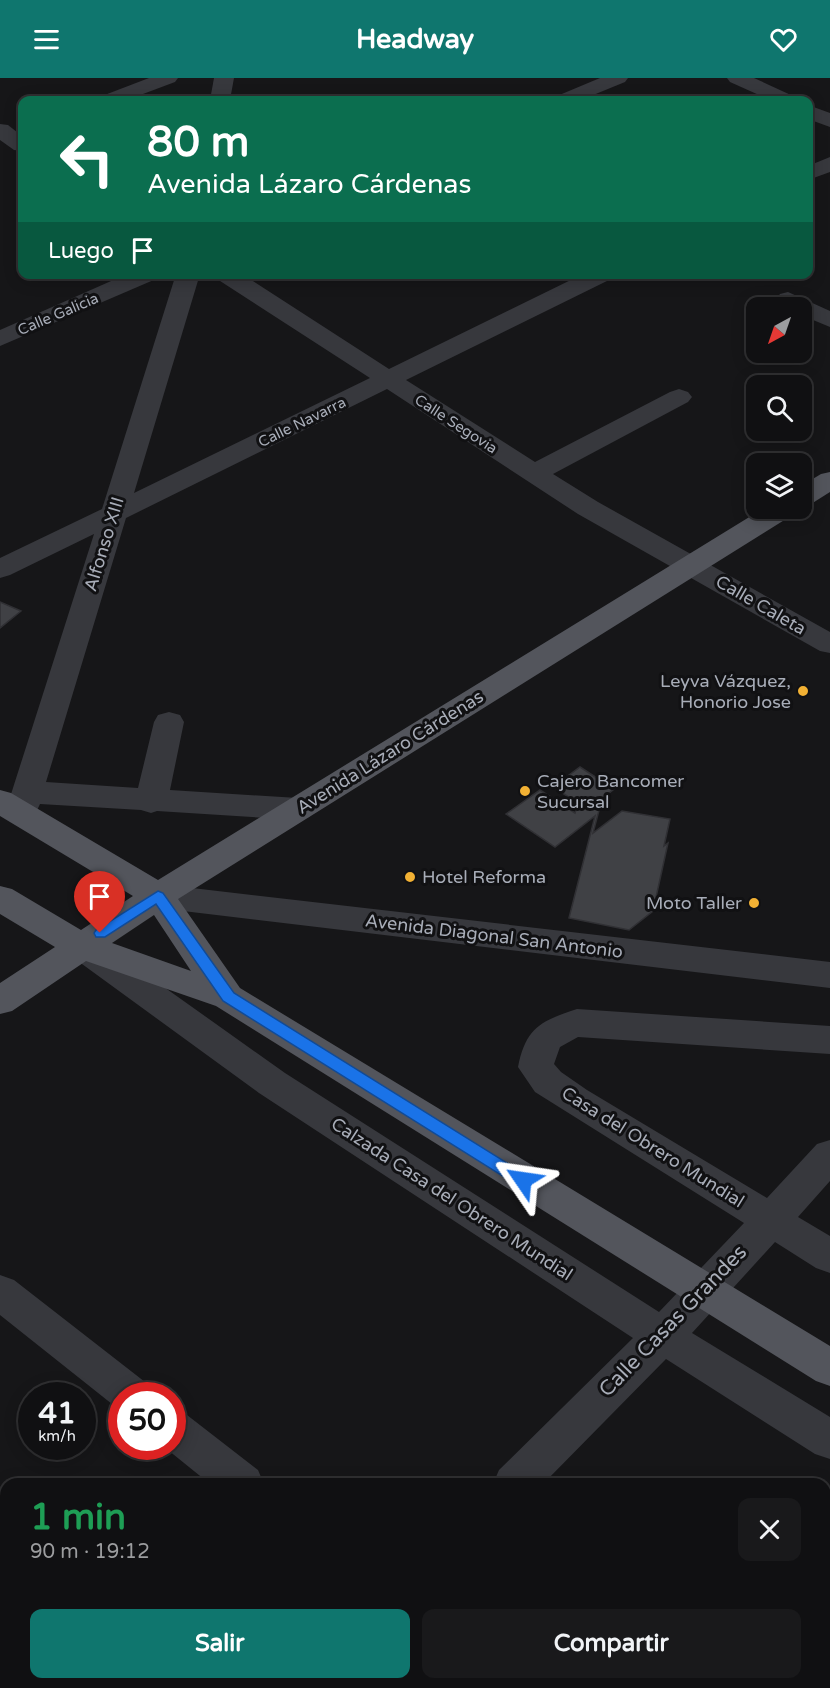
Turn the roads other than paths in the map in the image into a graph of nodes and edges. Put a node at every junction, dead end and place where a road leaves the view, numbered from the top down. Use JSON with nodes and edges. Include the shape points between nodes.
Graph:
{"nodes":[{"id":1,"x":168,"y":78,"type":"edge"},
{"id":2,"x":224,"y":78,"type":"edge"},
{"id":3,"x":618,"y":78,"type":"edge"},
{"id":4,"x":737,"y":78,"type":"edge"},
{"id":5,"x":120,"y":96,"type":"edge"},
{"id":6,"x":221,"y":96,"type":"edge"},
{"id":7,"x":574,"y":96,"type":"edge"},
{"id":8,"x":777,"y":96,"type":"edge"},
{"id":9,"x":813,"y":113,"type":"edge"},
{"id":10,"x":830,"y":121,"type":"edge"},
{"id":11,"x":830,"y":164,"type":"edge"},
{"id":12,"x":813,"y":172,"type":"edge"},
{"id":13,"x":137,"y":279,"type":"edge"},
{"id":14,"x":186,"y":279,"type":"edge"},
{"id":15,"x":233,"y":279,"type":"edge"},
{"id":16,"x":593,"y":279,"type":"edge"},
{"id":17,"x":812,"y":311,"type":"edge"},
{"id":18,"x":830,"y":320,"type":"edge"},
{"id":19,"x":0,"y":339,"type":"edge"},
{"id":20,"x":388,"y":380,"type":"junction"},
{"id":21,"x":679,"y":397,"type":"dead end"},
{"id":22,"x":532,"y":474,"type":"junction"},
{"id":23,"x":830,"y":480,"type":"edge"},
{"id":24,"x":812,"y":491,"type":"edge"},
{"id":25,"x":114,"y":513,"type":"junction"},
{"id":26,"x":767,"y":519,"type":"edge"},
{"id":27,"x":692,"y":566,"type":"junction"},
{"id":28,"x":0,"y":569,"type":"edge"},
{"id":29,"x":830,"y":644,"type":"edge"},
{"id":30,"x":169,"y":722,"type":"dead end"},
{"id":31,"x":16,"y":802,"type":"edge"},
{"id":32,"x":151,"y":802,"type":"junction"},
{"id":33,"x":298,"y":810,"type":"junction"},
{"id":34,"x":158,"y":896,"type":"junction"},
{"id":35,"x":0,"y":898,"type":"edge"},
{"id":36,"x":81,"y":946,"type":"junction"},
{"id":37,"x":830,"y":975,"type":"edge"},
{"id":38,"x":228,"y":997,"type":"junction"},
{"id":39,"x":0,"y":1001,"type":"edge"},
{"id":40,"x":830,"y":1040,"type":"edge"},
{"id":41,"x":830,"y":1155,"type":"edge"},
{"id":42,"x":770,"y":1220,"type":"junction"},
{"id":43,"x":830,"y":1256,"type":"edge"},
{"id":44,"x":0,"y":1292,"type":"edge"},
{"id":45,"x":705,"y":1293,"type":"junction"},
{"id":46,"x":661,"y":1335,"type":"junction"},
{"id":47,"x":830,"y":1368,"type":"edge"},
{"id":48,"x":114,"y":1382,"type":"edge"},
{"id":49,"x":186,"y":1439,"type":"edge"},
{"id":50,"x":830,"y":1440,"type":"edge"},
{"id":51,"x":235,"y":1478,"type":"edge"},
{"id":52,"x":520,"y":1478,"type":"edge"}],
"edges":[{"from":1,"to":5,"type":"street"},
{"from":2,"to":6,"type":"street"},
{"from":3,"to":7,"type":"street"},
{"from":4,"to":8,"type":"street"},
{"from":9,"to":10,"type":"street"},
{"from":11,"to":12,"type":"street"},
{"from":13,"to":19,"type":"street","name":"Calle Galicia"},
{"from":14,"to":25,"type":"street","name":"Alfonso XIII"},
{"from":15,"to":20,"type":"street","name":"Calle Segovia"},
{"from":16,"to":20,"type":"street","name":"Calle Navarra"},
{"from":17,"to":18,"type":"street"},
{"from":20,"to":22,"type":"street","name":"Calle Segovia"},
{"from":20,"to":25,"type":"street","name":"Calle Navarra"},
{"from":21,"to":22,"type":"street"},
{"from":22,"to":27,"type":"street","name":"Calle Segovia"},
{"from":23,"to":24,"type":"main road"},
{"from":25,"to":28,"type":"street","name":"Calle Navarra"},
{"from":25,"to":31,"type":"street","name":"Alfonso XIII"},
{"from":26,"to":27,"type":"main road","name":"Avenida Lázaro Cárdenas"},
{"from":27,"to":29,"type":"street","name":"Calle Caleta"},
{"from":27,"to":33,"type":"main road","name":"Avenida Lázaro Cárdenas"},
{"from":30,"to":32,"type":"street"},
{"from":31,"to":32,"type":"street"},
{"from":31,"to":34,"type":"main road","name":"Calzada Casa del Obrero Mundial"},
{"from":32,"to":33,"type":"street"},
{"from":33,"to":34,"type":"main road","name":"Avenida Lázaro Cárdenas"},
{"from":34,"to":36,"type":"main road","name":"Avenida Lázaro Cárdenas"},
{"from":34,"to":37,"type":"street","name":"Avenida Diagonal San Antonio"},
{"from":34,"to":38,"type":"main road","name":"Calzada Casa del Obrero Mundial"},
{"from":35,"to":36,"type":"main road","name":"Calzada Casa del Obrero Mundial"},
{"from":36,"to":38,"type":"main road","name":"Calzada Casa del Obrero Mundial"},
{"from":36,"to":39,"type":"main road","name":"Avenida Lázaro Cárdenas"},
{"from":36,"to":46,"type":"street","name":"Calzada Casa del Obrero Mundial","via":[[272,1083]]},
{"from":38,"to":45,"type":"main road","name":"Calzada Casa del Obrero Mundial"},
{"from":40,"to":42,"type":"street","name":"Casa del Obrero Mundial","via":[[577,1023],[553,1031],[539,1047],[536,1067],[548,1082]]},
{"from":41,"to":42,"type":"street","name":"Calle Casas Grandes"},
{"from":42,"to":43,"type":"street"},
{"from":42,"to":45,"type":"street","name":"Calle Casas Grandes"},
{"from":44,"to":48,"type":"street"},
{"from":45,"to":46,"type":"street","name":"Calle Casas Grandes"},
{"from":45,"to":47,"type":"main road","name":"Calzada Casa del Obrero Mundial"},
{"from":46,"to":50,"type":"street","name":"Calzada Casa del Obrero Mundial"},
{"from":46,"to":52,"type":"street","name":"Calle Casas Grandes"},
{"from":49,"to":51,"type":"street"}]}
